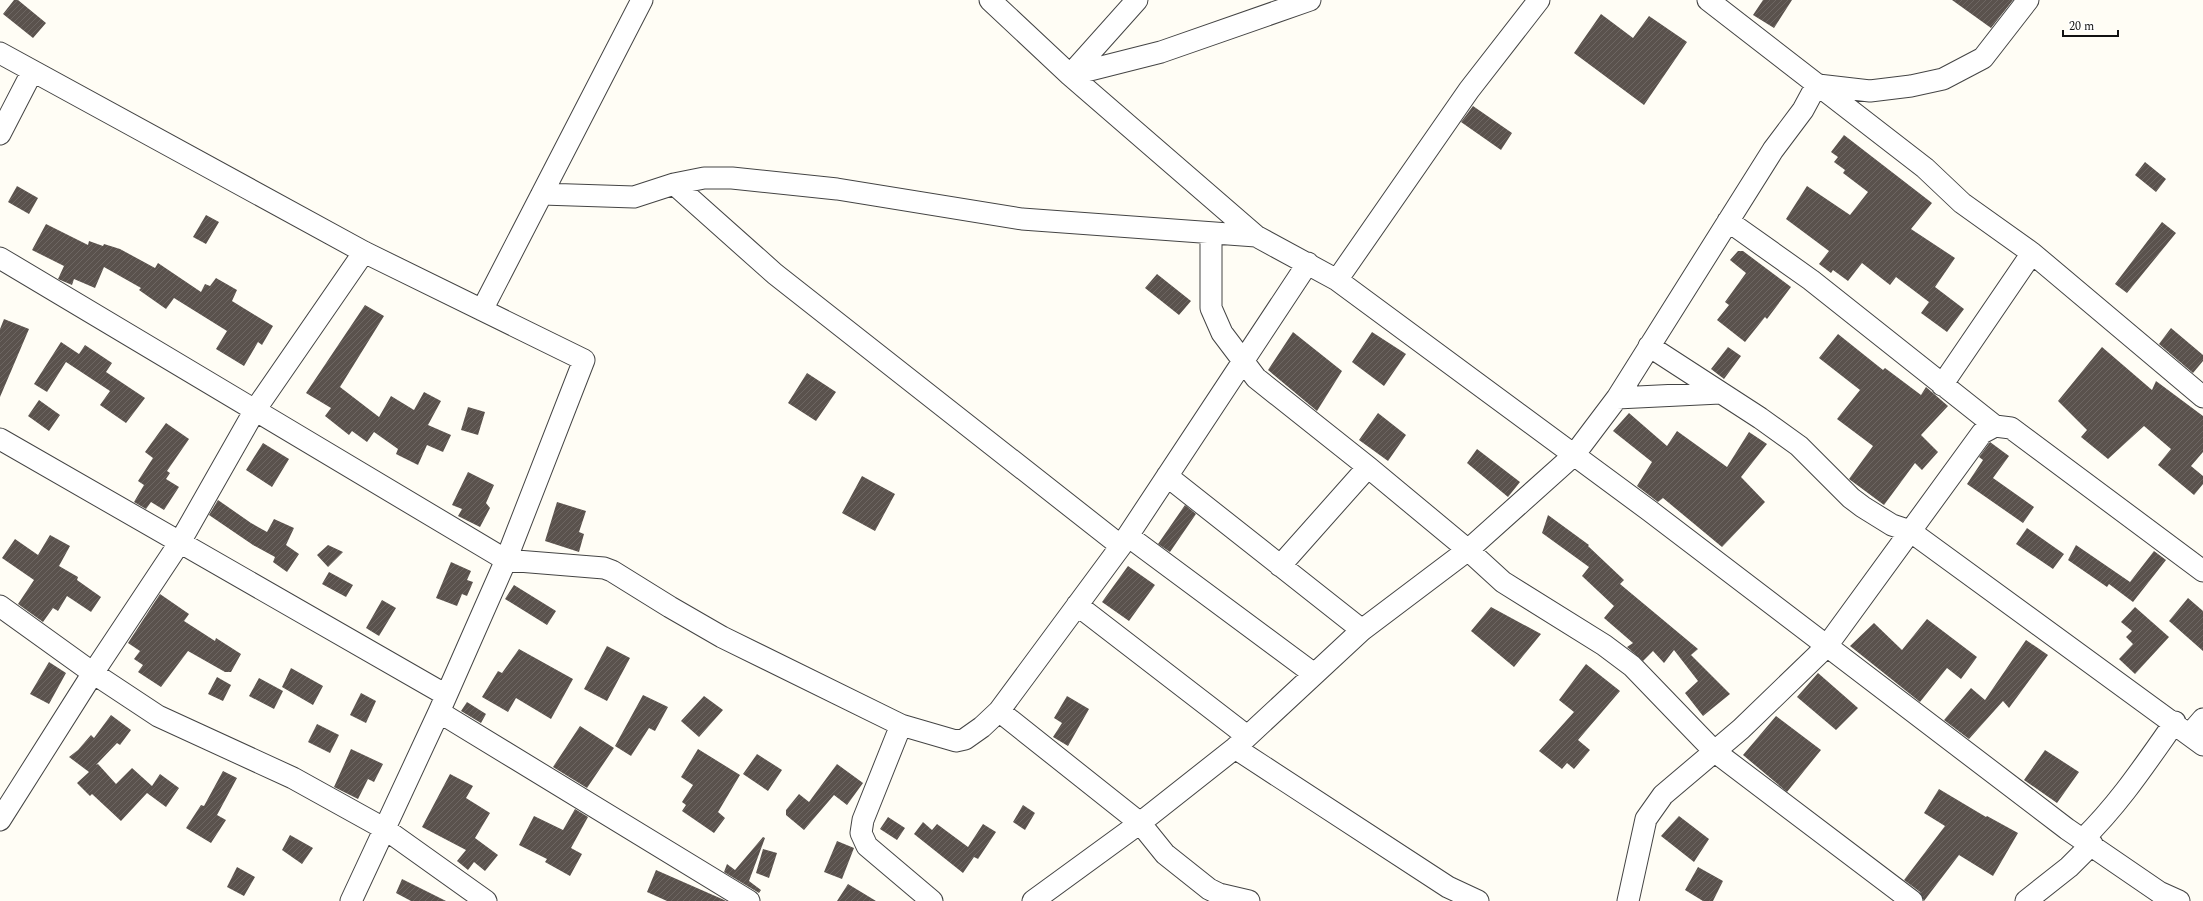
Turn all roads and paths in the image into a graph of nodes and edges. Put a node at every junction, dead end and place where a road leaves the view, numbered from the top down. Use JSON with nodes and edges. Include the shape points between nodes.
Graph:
{"nodes":[{"id":1,"x":642,"y":0,"type":"edge"},
{"id":2,"x":990,"y":0,"type":"edge"},
{"id":3,"x":1137,"y":0,"type":"edge"},
{"id":4,"x":1310,"y":0,"type":"edge"},
{"id":5,"x":1539,"y":0,"type":"edge"},
{"id":6,"x":1708,"y":0,"type":"edge"},
{"id":7,"x":2028,"y":0,"type":"edge"},
{"id":8,"x":0,"y":53,"type":"edge"},
{"id":9,"x":32,"y":72,"type":"junction"},
{"id":10,"x":1070,"y":75,"type":"junction"},
{"id":11,"x":1817,"y":84,"type":"junction"},
{"id":12,"x":0,"y":134,"type":"edge"},
{"id":13,"x":674,"y":184,"type":"junction"},
{"id":14,"x":542,"y":194,"type":"junction"},
{"id":15,"x":1728,"y":221,"type":"junction"},
{"id":16,"x":1211,"y":233,"type":"junction"},
{"id":17,"x":1256,"y":236,"type":"junction"},
{"id":18,"x":364,"y":252,"type":"junction"},
{"id":19,"x":2032,"y":253,"type":"junction"},
{"id":20,"x":0,"y":258,"type":"edge"},
{"id":21,"x":1308,"y":263,"type":"junction"},
{"id":22,"x":1337,"y":280,"type":"junction"},
{"id":23,"x":482,"y":310,"type":"junction"},
{"id":24,"x":1649,"y":346,"type":"junction"},
{"id":25,"x":1242,"y":360,"type":"junction"},
{"id":26,"x":1942,"y":385,"type":"junction"},
{"id":27,"x":1720,"y":393,"type":"junction"},
{"id":28,"x":2203,"y":397,"type":"edge"},
{"id":29,"x":1617,"y":398,"type":"junction"},
{"id":30,"x":255,"y":410,"type":"junction"},
{"id":31,"x":1995,"y":426,"type":"junction"},
{"id":32,"x":0,"y":438,"type":"edge"},
{"id":33,"x":1574,"y":455,"type":"junction"},
{"id":34,"x":1368,"y":467,"type":"junction"},
{"id":35,"x":1166,"y":476,"type":"junction"},
{"id":36,"x":1910,"y":531,"type":"junction"},
{"id":37,"x":1124,"y":541,"type":"junction"},
{"id":38,"x":180,"y":542,"type":"junction"},
{"id":39,"x":1468,"y":550,"type":"junction"},
{"id":40,"x":506,"y":560,"type":"junction"},
{"id":41,"x":1280,"y":566,"type":"junction"},
{"id":42,"x":2203,"y":572,"type":"edge"},
{"id":43,"x":1077,"y":605,"type":"junction"},
{"id":44,"x":0,"y":606,"type":"edge"},
{"id":45,"x":1362,"y":630,"type":"junction"},
{"id":46,"x":1826,"y":647,"type":"junction"},
{"id":47,"x":93,"y":673,"type":"junction"},
{"id":48,"x":1314,"y":674,"type":"junction"},
{"id":49,"x":443,"y":704,"type":"junction"},
{"id":50,"x":998,"y":711,"type":"junction"},
{"id":51,"x":901,"y":725,"type":"junction"},
{"id":52,"x":2193,"y":730,"type":"edge"},
{"id":53,"x":1241,"y":742,"type":"junction"},
{"id":54,"x":1714,"y":752,"type":"junction"},
{"id":55,"x":0,"y":820,"type":"edge"},
{"id":56,"x":1140,"y":823,"type":"junction"},
{"id":57,"x":385,"y":829,"type":"junction"},
{"id":58,"x":2088,"y":842,"type":"junction"},
{"id":59,"x":351,"y":901,"type":"edge"},
{"id":60,"x":486,"y":901,"type":"edge"},
{"id":61,"x":749,"y":901,"type":"edge"},
{"id":62,"x":932,"y":901,"type":"edge"},
{"id":63,"x":1033,"y":901,"type":"edge"},
{"id":64,"x":1249,"y":901,"type":"edge"},
{"id":65,"x":1478,"y":901,"type":"edge"},
{"id":66,"x":1628,"y":901,"type":"edge"},
{"id":67,"x":1912,"y":901,"type":"edge"},
{"id":68,"x":2026,"y":901,"type":"edge"},
{"id":69,"x":2179,"y":901,"type":"edge"}],
"edges":[{"from":1,"to":14,"type":"street"},
{"from":2,"to":10,"type":"street"},
{"from":3,"to":10,"type":"street"},
{"from":4,"to":10,"type":"street","via":[[1161,52]]},
{"from":5,"to":22,"type":"street","via":[[1469,90]]},
{"from":6,"to":11,"type":"street"},
{"from":7,"to":11,"type":"street","via":[[1984,58],[1943,79],[1870,91]]},
{"from":8,"to":9,"type":"street"},
{"from":9,"to":12,"type":"street"},
{"from":9,"to":18,"type":"street"},
{"from":10,"to":17,"type":"street"},
{"from":11,"to":15,"type":"street","via":[[1803,110],[1773,150]]},
{"from":11,"to":19,"type":"street","via":[[1925,168],[1962,203]]},
{"from":13,"to":14,"type":"street","via":[[634,197]]},
{"from":13,"to":16,"type":"street","via":[[704,178],[732,178],[837,189],[1022,220]]},
{"from":13,"to":37,"type":"street","via":[[775,274]]},
{"from":14,"to":23,"type":"street"},
{"from":15,"to":24,"type":"street"},
{"from":15,"to":26,"type":"street","via":[[1811,280]]},
{"from":16,"to":17,"type":"street"},
{"from":16,"to":25,"type":"street","via":[[1211,308],[1222,333]]},
{"from":17,"to":21,"type":"street"},
{"from":18,"to":23,"type":"street"},
{"from":18,"to":30,"type":"street"},
{"from":19,"to":26,"type":"street"},
{"from":19,"to":28,"type":"street"},
{"from":20,"to":30,"type":"street"},
{"from":21,"to":22,"type":"street"},
{"from":21,"to":25,"type":"street"},
{"from":22,"to":33,"type":"street"},
{"from":23,"to":40,"type":"street","via":[[584,360]]},
{"from":24,"to":27,"type":"street"},
{"from":24,"to":29,"type":"street"},
{"from":25,"to":34,"type":"street","via":[[1256,378]]},
{"from":25,"to":35,"type":"street"},
{"from":26,"to":31,"type":"street"},
{"from":27,"to":29,"type":"street"},
{"from":27,"to":36,"type":"street","via":[[1799,446],[1863,507]]},
{"from":29,"to":33,"type":"street"},
{"from":30,"to":38,"type":"street"},
{"from":30,"to":40,"type":"street"},
{"from":31,"to":36,"type":"street","via":[[1982,433]]},
{"from":31,"to":42,"type":"street","via":[[2011,428]]},
{"from":32,"to":38,"type":"street"},
{"from":33,"to":39,"type":"street"},
{"from":33,"to":46,"type":"street"},
{"from":34,"to":39,"type":"street"},
{"from":34,"to":41,"type":"street"},
{"from":35,"to":37,"type":"street"},
{"from":35,"to":41,"type":"street"},
{"from":36,"to":46,"type":"street"},
{"from":36,"to":52,"type":"street"},
{"from":37,"to":43,"type":"street"},
{"from":37,"to":48,"type":"street"},
{"from":38,"to":47,"type":"street"},
{"from":38,"to":49,"type":"street"},
{"from":39,"to":45,"type":"street"},
{"from":39,"to":54,"type":"street","via":[[1503,582],[1604,645],[1632,666]]},
{"from":40,"to":49,"type":"street"},
{"from":40,"to":51,"type":"street","via":[[612,571],[722,637]]},
{"from":41,"to":45,"type":"street"},
{"from":43,"to":50,"type":"street"},
{"from":43,"to":53,"type":"street"},
{"from":44,"to":47,"type":"street"},
{"from":45,"to":48,"type":"street"},
{"from":46,"to":54,"type":"street"},
{"from":46,"to":58,"type":"street"},
{"from":47,"to":55,"type":"street"},
{"from":47,"to":57,"type":"street","via":[[158,716],[293,778]]},
{"from":48,"to":53,"type":"street"},
{"from":49,"to":57,"type":"street"},
{"from":49,"to":61,"type":"street"},
{"from":50,"to":51,"type":"street","via":[[982,727],[965,739],[956,741]]},
{"from":50,"to":56,"type":"street"},
{"from":51,"to":62,"type":"street","via":[[863,820],[861,833],[867,846]]},
{"from":52,"to":58,"type":"street","via":[[2129,788]]},
{"from":53,"to":56,"type":"street"},
{"from":53,"to":65,"type":"street","via":[[1448,886]]},
{"from":54,"to":66,"type":"street","via":[[1663,795],[1646,819]]},
{"from":54,"to":67,"type":"street"},
{"from":56,"to":63,"type":"street"},
{"from":56,"to":64,"type":"street","via":[[1165,854],[1209,890]]},
{"from":57,"to":59,"type":"street"},
{"from":57,"to":60,"type":"street"},
{"from":58,"to":68,"type":"street","via":[[2069,867]]},
{"from":58,"to":69,"type":"street","via":[[2159,892]]}]}
